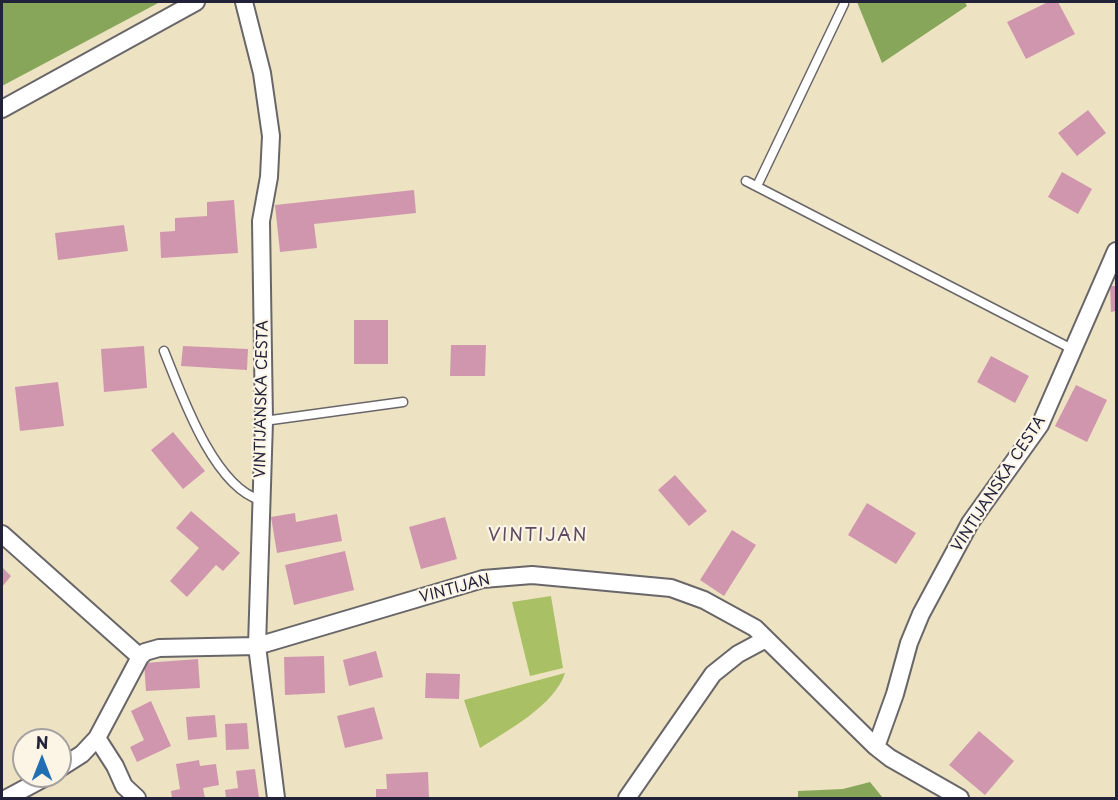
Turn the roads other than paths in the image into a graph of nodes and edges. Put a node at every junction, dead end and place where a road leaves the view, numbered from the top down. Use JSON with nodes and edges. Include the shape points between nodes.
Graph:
{"nodes":[{"id":1,"x":196,"y":2,"type":"edge"},
{"id":2,"x":244,"y":2,"type":"edge"},
{"id":3,"x":844,"y":4,"type":"dead end"},
{"id":4,"x":2,"y":109,"type":"edge"},
{"id":5,"x":746,"y":181,"type":"dead end"},
{"id":6,"x":757,"y":186,"type":"junction"},
{"id":7,"x":1116,"y":251,"type":"edge"},
{"id":8,"x":164,"y":351,"type":"dead end"},
{"id":9,"x":1074,"y":351,"type":"junction"},
{"id":10,"x":403,"y":402,"type":"dead end"},
{"id":11,"x":264,"y":421,"type":"junction"},
{"id":12,"x":260,"y":500,"type":"junction"},
{"id":13,"x":2,"y":534,"type":"edge"},
{"id":14,"x":766,"y":639,"type":"junction"},
{"id":15,"x":257,"y":646,"type":"junction"},
{"id":16,"x":140,"y":657,"type":"junction"},
{"id":17,"x":97,"y":738,"type":"junction"},
{"id":18,"x":876,"y":747,"type":"junction"},
{"id":19,"x":72,"y":760,"type":"edge"},
{"id":20,"x":26,"y":788,"type":"edge"},
{"id":21,"x":7,"y":798,"type":"edge"},
{"id":22,"x":137,"y":798,"type":"edge"},
{"id":23,"x":276,"y":798,"type":"edge"},
{"id":24,"x":627,"y":798,"type":"edge"},
{"id":25,"x":960,"y":798,"type":"edge"}],
"edges":[{"from":1,"to":4,"type":"street"},
{"from":2,"to":11,"type":"street","name":"VINTIJANSKA CESTA","via":[[262,73],[271,136],[261,221]]},
{"from":3,"to":6,"type":"lane"},
{"from":5,"to":6,"type":"lane"},
{"from":6,"to":9,"type":"lane"},
{"from":7,"to":9,"type":"street","name":"VINTIJANSKA CESTA"},
{"from":8,"to":12,"type":"lane","via":[[192,421],[218,463],[243,493]]},
{"from":9,"to":18,"type":"street","name":"VINTIJANSKA CESTA","via":[[1040,424],[970,523],[936,583],[909,643]]},
{"from":10,"to":11,"type":"lane"},
{"from":11,"to":12,"type":"street","name":"VINTIJANSKA CESTA"},
{"from":12,"to":15,"type":"street","name":"VINTIJANSKA CESTA"},
{"from":13,"to":16,"type":"street"},
{"from":14,"to":15,"type":"street","name":"VINTIJAN","via":[[745,621],[671,588],[532,575],[483,579]]},
{"from":14,"to":18,"type":"street","name":"VINTIJAN"},
{"from":14,"to":24,"type":"street","via":[[713,674]]},
{"from":15,"to":16,"type":"street","name":"VINTIJAN","via":[[159,648]]},
{"from":15,"to":23,"type":"street","name":"VINTIJANSKA CESTA"},
{"from":16,"to":17,"type":"street"},
{"from":17,"to":19,"type":"street"},
{"from":17,"to":22,"type":"street","via":[[124,786]]},
{"from":18,"to":25,"type":"street","name":"VINTIJAN"},
{"from":20,"to":21,"type":"street"}]}
